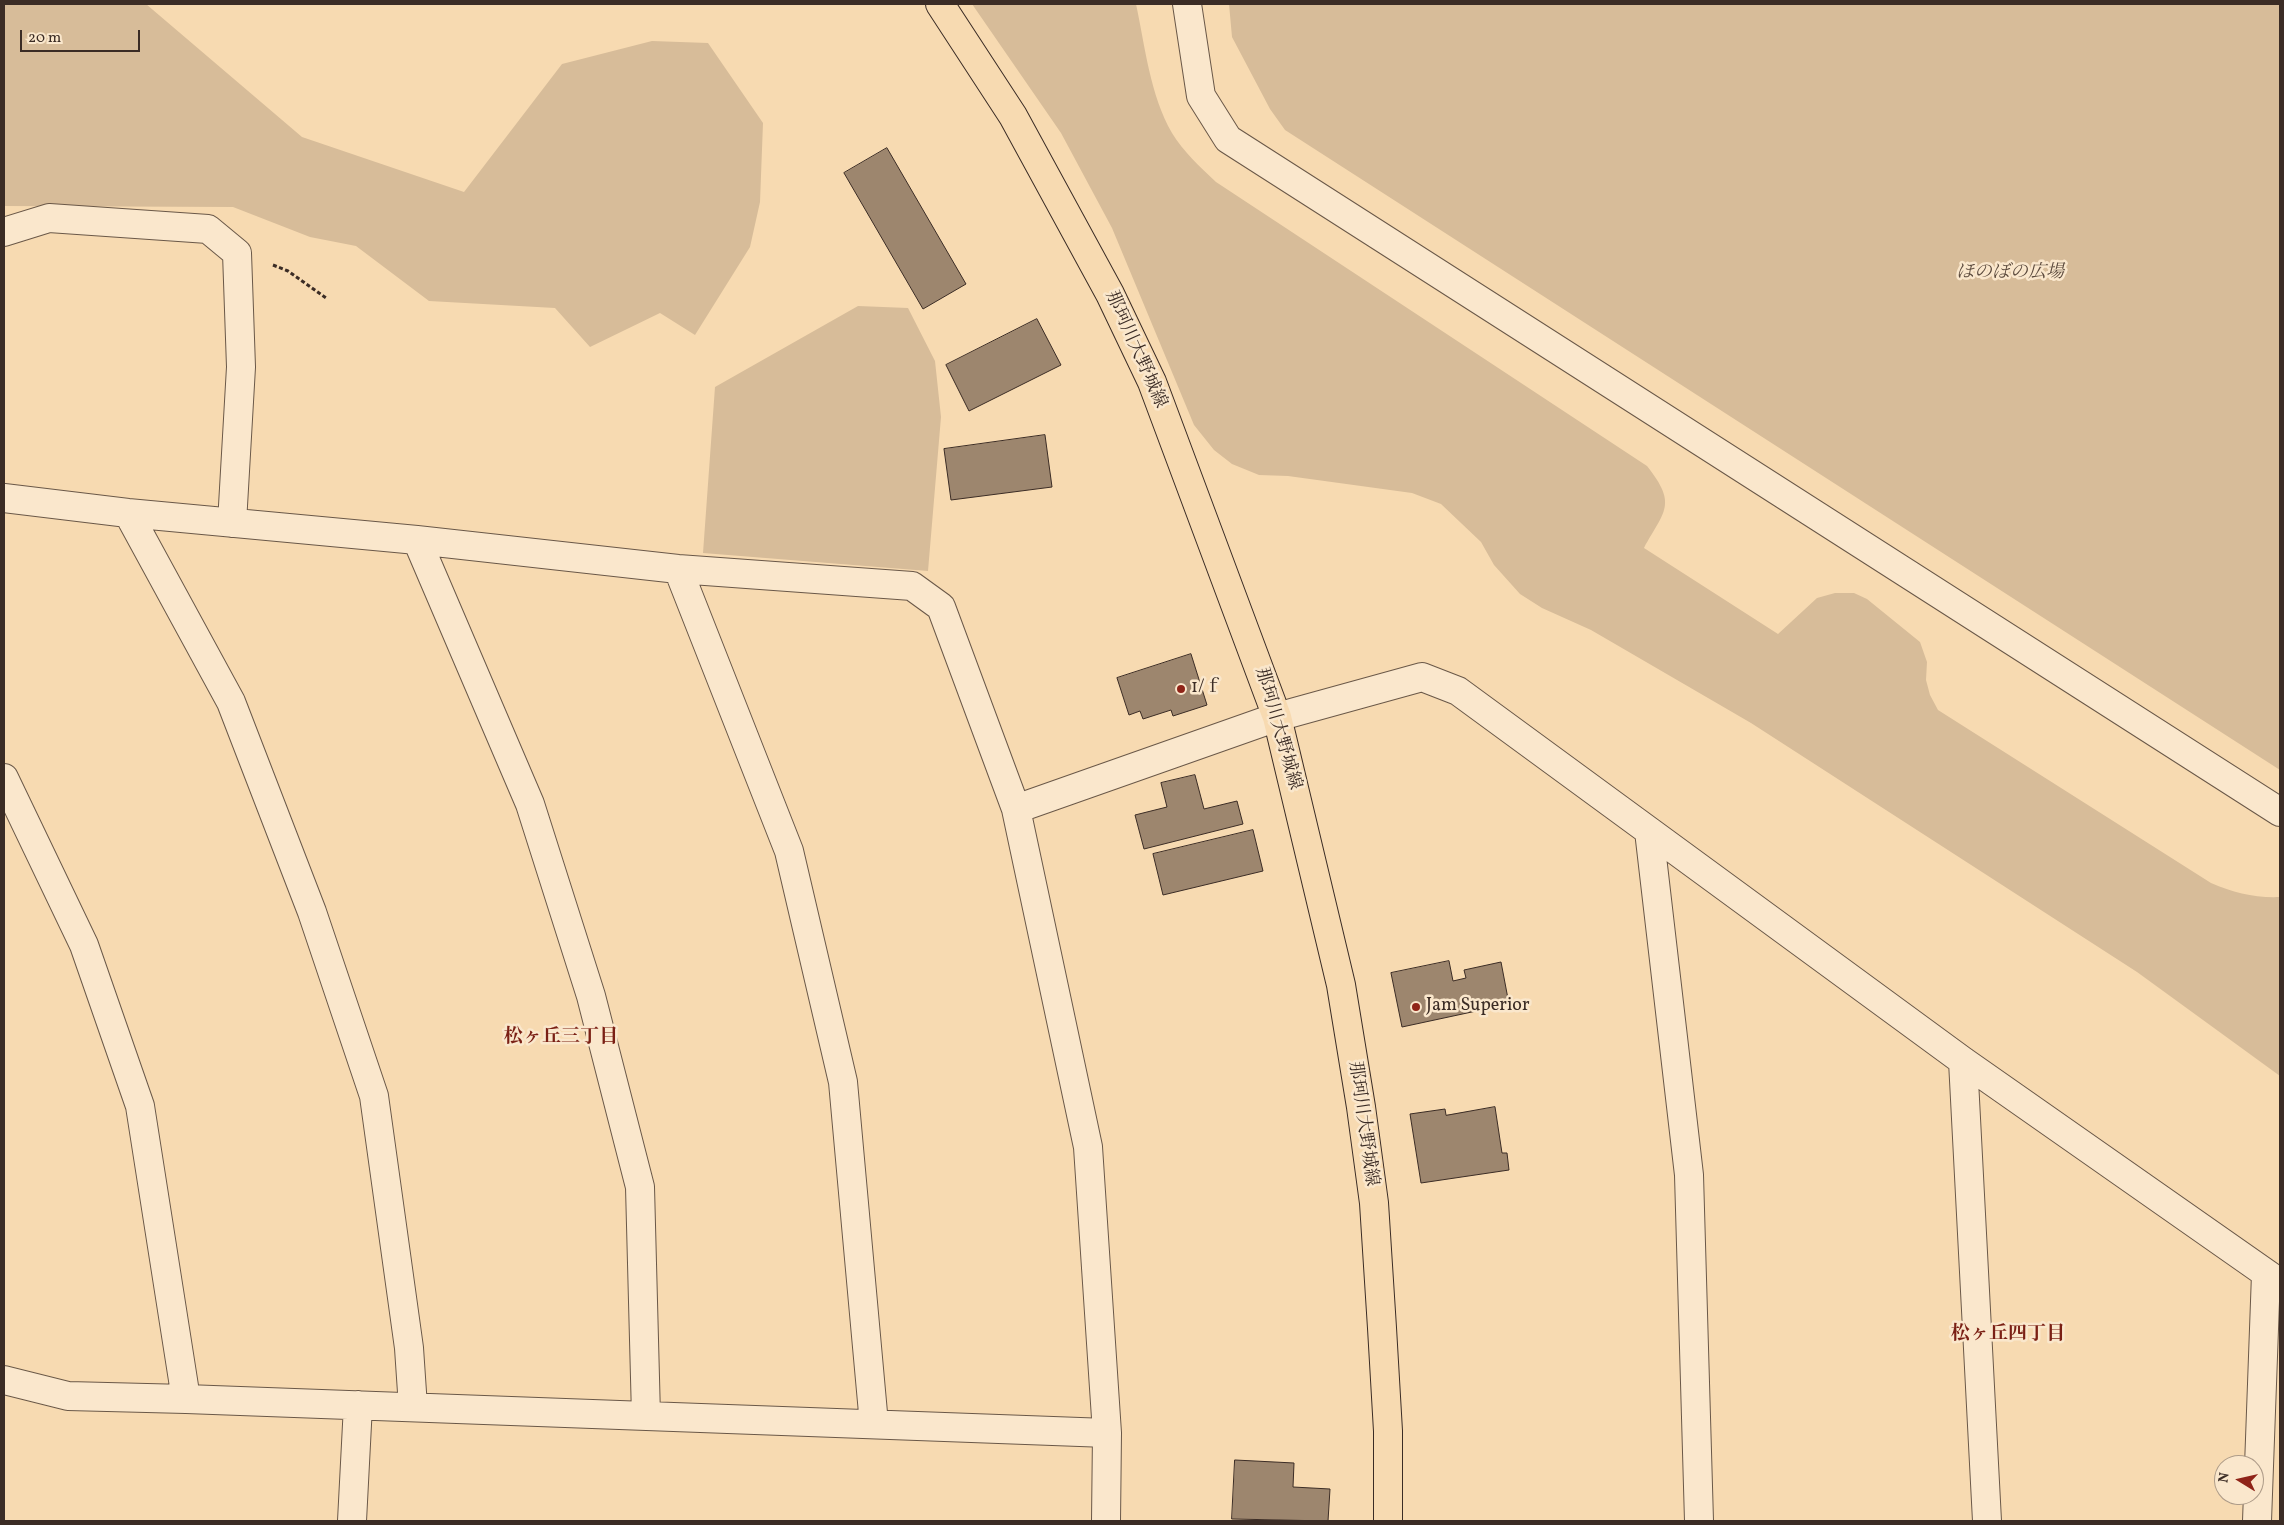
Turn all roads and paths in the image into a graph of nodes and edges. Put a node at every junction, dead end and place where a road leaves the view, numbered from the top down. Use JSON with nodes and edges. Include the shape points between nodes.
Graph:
{"nodes":[{"id":1,"x":940,"y":4,"type":"edge"},
{"id":2,"x":1187,"y":4,"type":"edge"},
{"id":3,"x":4,"y":232,"type":"edge"},
{"id":4,"x":237,"y":253,"type":"junction"},
{"id":5,"x":326,"y":298,"type":"dead end"},
{"id":6,"x":4,"y":498,"type":"edge"},
{"id":7,"x":128,"y":513,"type":"junction"},
{"id":8,"x":232,"y":523,"type":"junction"},
{"id":9,"x":416,"y":540,"type":"junction"},
{"id":10,"x":678,"y":569,"type":"junction"},
{"id":11,"x":1277,"y":717,"type":"junction"},
{"id":12,"x":4,"y":778,"type":"edge"},
{"id":13,"x":1016,"y":809,"type":"junction"},
{"id":14,"x":2280,"y":812,"type":"edge"},
{"id":15,"x":1649,"y":831,"type":"junction"},
{"id":16,"x":1963,"y":1061,"type":"junction"},
{"id":17,"x":2273,"y":1278,"type":"edge"},
{"id":18,"x":4,"y":1380,"type":"edge"},
{"id":19,"x":186,"y":1399,"type":"junction"},
{"id":20,"x":358,"y":1405,"type":"junction"},
{"id":21,"x":413,"y":1408,"type":"junction"},
{"id":22,"x":646,"y":1416,"type":"junction"},
{"id":23,"x":874,"y":1424,"type":"junction"},
{"id":24,"x":1107,"y":1433,"type":"junction"},
{"id":25,"x":352,"y":1521,"type":"edge"},
{"id":26,"x":1106,"y":1521,"type":"edge"},
{"id":27,"x":1388,"y":1521,"type":"edge"},
{"id":28,"x":1699,"y":1521,"type":"edge"},
{"id":29,"x":1987,"y":1521,"type":"edge"},
{"id":30,"x":2257,"y":1521,"type":"edge"}],
"edges":[{"from":1,"to":11,"type":"main road","name":"那珂川大野城線","via":[[1013,116],[1110,294],[1152,382]]},
{"from":2,"to":14,"type":"street","via":[[1201,96],[1228,140]]},
{"from":3,"to":4,"type":"street","via":[[49,218],[208,230]]},
{"from":4,"to":5,"type":"path","via":[[288,270]]},
{"from":4,"to":8,"type":"street","via":[[241,367]]},
{"from":6,"to":7,"type":"street"},
{"from":7,"to":8,"type":"street"},
{"from":7,"to":21,"type":"street","via":[[230,702],[312,912],[374,1096],[409,1348]]},
{"from":8,"to":9,"type":"street"},
{"from":9,"to":10,"type":"street"},
{"from":9,"to":22,"type":"street","via":[[530,804],[590,996],[640,1187]]},
{"from":10,"to":13,"type":"street","via":[[912,586],[941,608]]},
{"from":10,"to":23,"type":"street","via":[[790,851],[844,1082]]},
{"from":11,"to":13,"type":"street"},
{"from":11,"to":15,"type":"street","via":[[1422,677],[1458,691]]},
{"from":11,"to":27,"type":"main road","name":"那珂川大野城線","via":[[1341,985],[1361,1107],[1374,1202],[1382,1318],[1388,1431]]},
{"from":12,"to":19,"type":"street","via":[[84,945],[140,1106]]},
{"from":13,"to":24,"type":"street","via":[[1088,1147]]},
{"from":15,"to":16,"type":"street"},
{"from":15,"to":28,"type":"street","via":[[1689,1175]]},
{"from":16,"to":17,"type":"street"},
{"from":16,"to":29,"type":"street"},
{"from":17,"to":30,"type":"street"},
{"from":18,"to":19,"type":"street","via":[[68,1396]]},
{"from":19,"to":20,"type":"street"},
{"from":20,"to":21,"type":"street"},
{"from":20,"to":25,"type":"street"},
{"from":21,"to":22,"type":"street"},
{"from":22,"to":23,"type":"street"},
{"from":23,"to":24,"type":"street"},
{"from":24,"to":26,"type":"street"}]}
